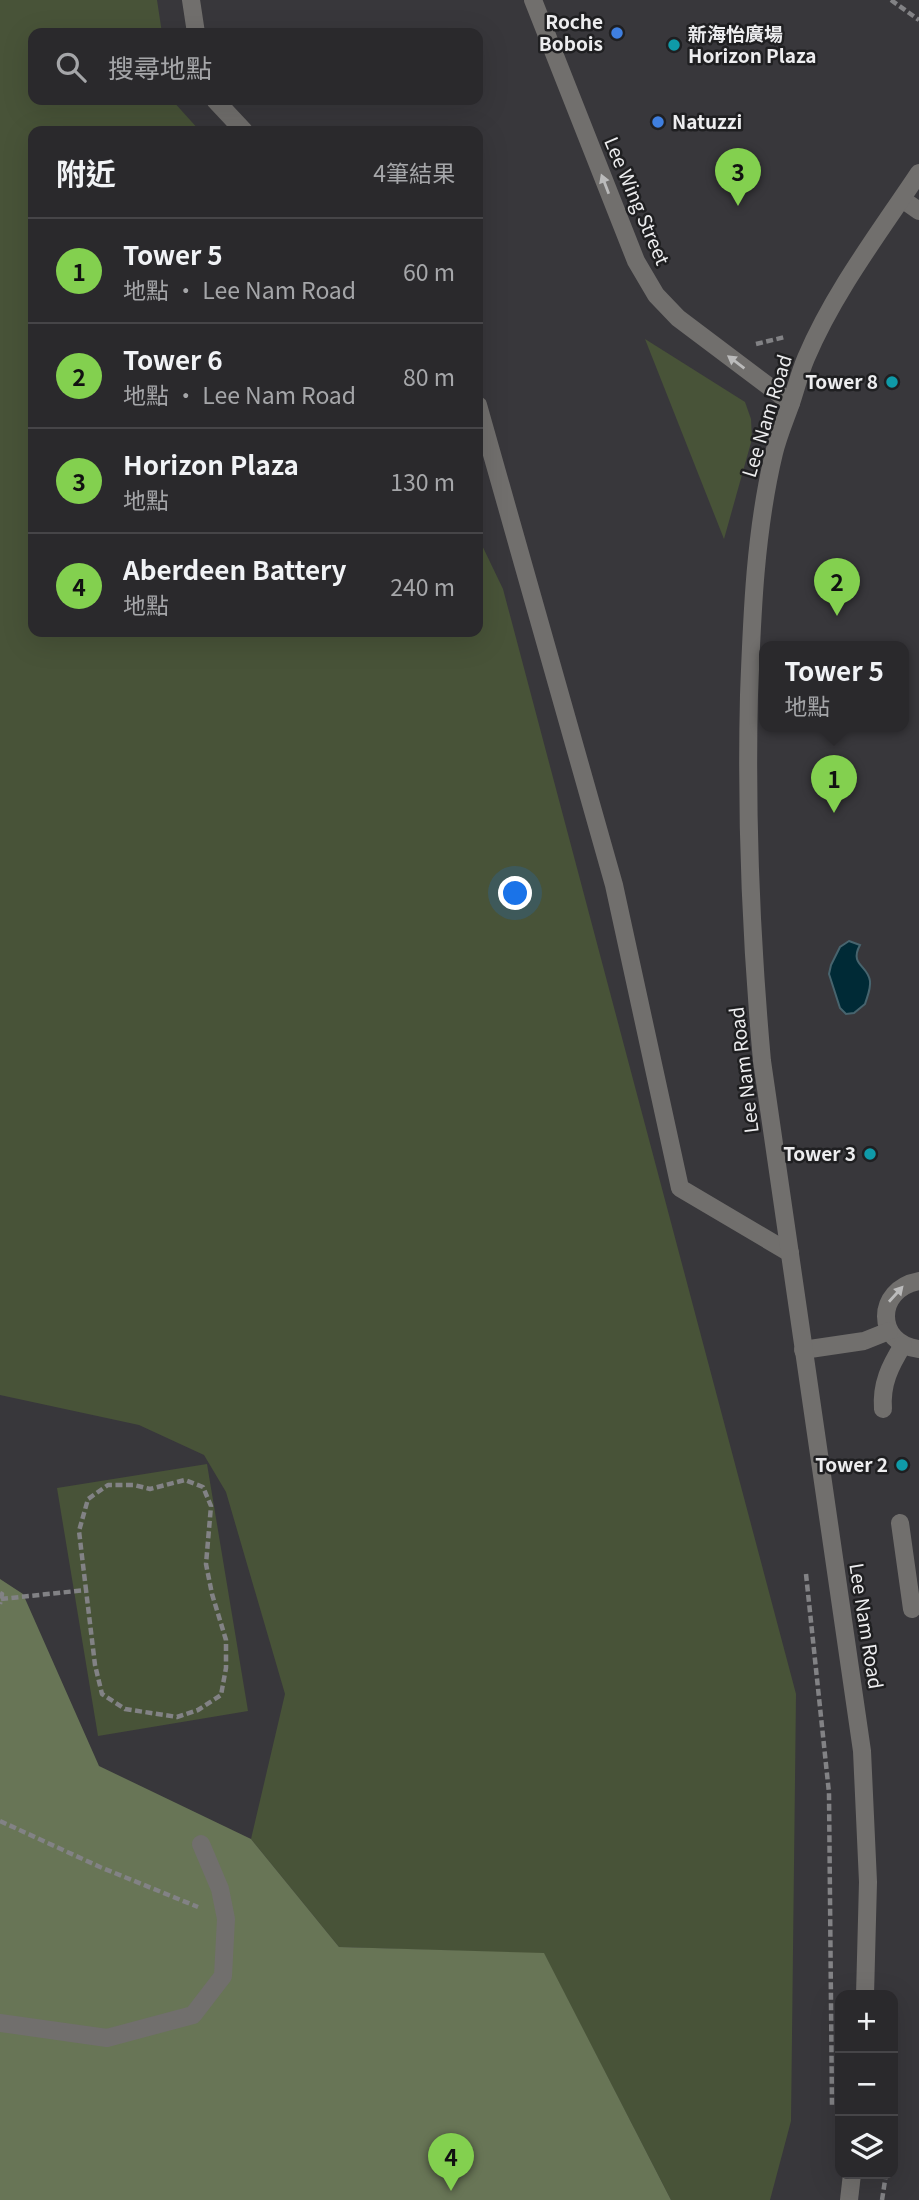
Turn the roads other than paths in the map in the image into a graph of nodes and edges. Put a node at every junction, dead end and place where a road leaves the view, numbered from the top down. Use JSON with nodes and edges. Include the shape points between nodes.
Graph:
{"nodes":[{"id":1,"x":191,"y":0,"type":"edge"},
{"id":2,"x":533,"y":0,"type":"edge"},
{"id":3,"x":195,"y":28,"type":"edge"},
{"id":4,"x":220,"y":105,"type":"edge"},
{"id":5,"x":239,"y":126,"type":"edge"},
{"id":6,"x":919,"y":173,"type":"edge"},
{"id":7,"x":902,"y":199,"type":"junction"},
{"id":8,"x":919,"y":211,"type":"edge"},
{"id":9,"x":791,"y":403,"type":"junction"},
{"id":10,"x":483,"y":423,"type":"edge"},
{"id":11,"x":790,"y":1253,"type":"junction"},
{"id":12,"x":919,"y":1281,"type":"edge"},
{"id":13,"x":889,"y":1331,"type":"junction"},
{"id":14,"x":911,"y":1347,"type":"edge"},
{"id":15,"x":803,"y":1350,"type":"junction"},
{"id":16,"x":883,"y":1409,"type":"dead end"},
{"id":17,"x":900,"y":1523,"type":"dead end"},
{"id":18,"x":912,"y":1609,"type":"dead end"},
{"id":19,"x":201,"y":1844,"type":"dead end"},
{"id":20,"x":865,"y":1990,"type":"edge"},
{"id":21,"x":0,"y":2023,"type":"edge"},
{"id":22,"x":851,"y":2179,"type":"edge"},
{"id":23,"x":849,"y":2200,"type":"edge"}],
"edges":[{"from":1,"to":3,"type":"street"},
{"from":9,"to":2,"type":"street","name":"Lee Wing Street","one_way":true,"via":[[678,318],[656,295],[636,261]]},
{"from":4,"to":5,"type":"street"},
{"from":6,"to":7,"type":"street","name":"Lee Nam Road"},
{"from":7,"to":8,"type":"street"},
{"from":7,"to":9,"type":"street","name":"Lee Nam Road","via":[[823,319]]},
{"from":9,"to":11,"type":"street","name":"Lee Nam Road","via":[[764,499],[748,754],[749,882],[760,1048]]},
{"from":10,"to":11,"type":"street","via":[[614,885],[680,1188]]},
{"from":11,"to":15,"type":"street","name":"Lee Nam Road"},
{"from":13,"to":12,"type":"street","one_way":true,"via":[[886,1312],[893,1294]]},
{"from":13,"to":14,"type":"street"},
{"from":13,"to":15,"type":"street","via":[[864,1341]]},
{"from":14,"to":16,"type":"street","via":[[888,1371]]},
{"from":15,"to":20,"type":"street","name":"Lee Nam Road","via":[[862,1751],[868,1882]]},
{"from":17,"to":18,"type":"street"},
{"from":19,"to":21,"type":"street","via":[[220,1889],[226,1919],[223,1976],[193,2015],[107,2038]]},
{"from":22,"to":23,"type":"street"}]}
